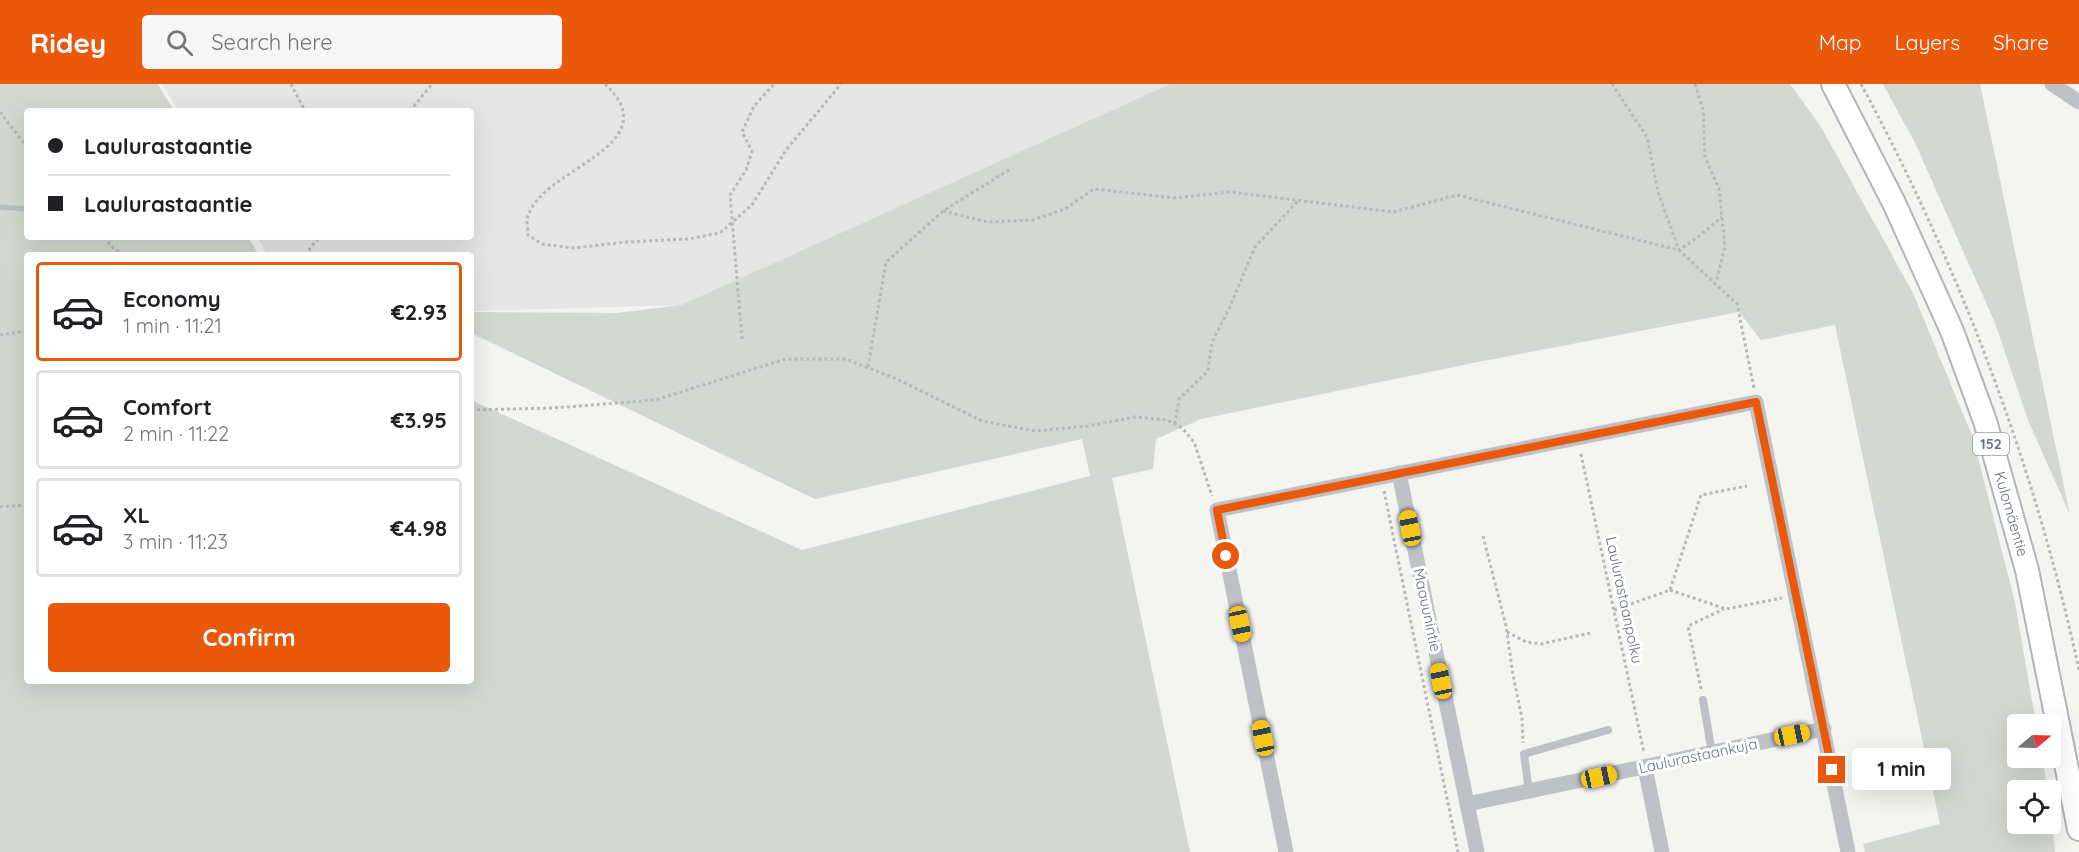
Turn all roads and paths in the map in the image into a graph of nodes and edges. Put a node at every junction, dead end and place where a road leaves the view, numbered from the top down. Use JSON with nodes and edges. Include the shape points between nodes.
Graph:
{"nodes":[{"id":1,"x":291,"y":84,"type":"edge"},
{"id":2,"x":432,"y":84,"type":"edge"},
{"id":3,"x":605,"y":84,"type":"edge"},
{"id":4,"x":774,"y":84,"type":"edge"},
{"id":5,"x":841,"y":84,"type":"edge"},
{"id":6,"x":1612,"y":84,"type":"edge"},
{"id":7,"x":1695,"y":84,"type":"edge"},
{"id":8,"x":1833,"y":84,"type":"edge"},
{"id":9,"x":2052,"y":84,"type":"edge"},
{"id":10,"x":2079,"y":102,"type":"edge"},
{"id":11,"x":303,"y":108,"type":"edge"},
{"id":12,"x":412,"y":108,"type":"edge"},
{"id":13,"x":0,"y":112,"type":"edge"},
{"id":14,"x":24,"y":143,"type":"edge"},
{"id":15,"x":1012,"y":168,"type":"dead end"},
{"id":16,"x":1299,"y":201,"type":"junction"},
{"id":17,"x":944,"y":211,"type":"junction"},
{"id":18,"x":1722,"y":217,"type":"junction"},
{"id":19,"x":732,"y":222,"type":"junction"},
{"id":20,"x":106,"y":240,"type":"edge"},
{"id":21,"x":317,"y":240,"type":"edge"},
{"id":22,"x":1679,"y":250,"type":"junction"},
{"id":23,"x":120,"y":252,"type":"edge"},
{"id":24,"x":307,"y":252,"type":"edge"},
{"id":25,"x":1716,"y":282,"type":"junction"},
{"id":26,"x":24,"y":331,"type":"edge"},
{"id":27,"x":0,"y":334,"type":"edge"},
{"id":28,"x":742,"y":339,"type":"dead end"},
{"id":29,"x":868,"y":367,"type":"junction"},
{"id":30,"x":1756,"y":402,"type":"junction"},
{"id":31,"x":474,"y":410,"type":"edge"},
{"id":32,"x":1175,"y":424,"type":"junction"},
{"id":33,"x":1576,"y":438,"type":"junction"},
{"id":34,"x":1399,"y":473,"type":"junction"},
{"id":35,"x":1380,"y":477,"type":"junction"},
{"id":36,"x":1747,"y":486,"type":"dead end"},
{"id":37,"x":24,"y":505,"type":"edge"},
{"id":38,"x":0,"y":507,"type":"edge"},
{"id":39,"x":1217,"y":510,"type":"junction"},
{"id":40,"x":1484,"y":536,"type":"dead end"},
{"id":41,"x":1670,"y":590,"type":"junction"},
{"id":42,"x":1784,"y":598,"type":"dead end"},
{"id":43,"x":1726,"y":609,"type":"junction"},
{"id":44,"x":1614,"y":610,"type":"junction"},
{"id":45,"x":1507,"y":632,"type":"junction"},
{"id":46,"x":1590,"y":633,"type":"dead end"},
{"id":47,"x":1703,"y":700,"type":"joint"},
{"id":48,"x":1824,"y":729,"type":"junction"},
{"id":49,"x":1608,"y":730,"type":"dead end"},
{"id":50,"x":1712,"y":753,"type":"junction"},
{"id":51,"x":1524,"y":754,"type":"junction"},
{"id":52,"x":1646,"y":767,"type":"junction"},
{"id":53,"x":1529,"y":792,"type":"junction"},
{"id":54,"x":1467,"y":804,"type":"junction"},
{"id":55,"x":2079,"y":829,"type":"edge"},
{"id":56,"x":1286,"y":852,"type":"edge"},
{"id":57,"x":1458,"y":852,"type":"edge"},
{"id":58,"x":1477,"y":852,"type":"edge"},
{"id":59,"x":1662,"y":852,"type":"edge"},
{"id":60,"x":1848,"y":852,"type":"edge"}],
"edges":[{"from":1,"to":11,"type":"path"},
{"from":2,"to":12,"type":"path"},
{"from":3,"to":19,"type":"path","via":[[616,94],[625,113],[622,130],[580,169],[540,196],[528,217],[528,235],[542,244],[573,248],[688,239],[720,233]]},
{"from":4,"to":19,"type":"path","via":[[754,106],[742,132],[752,151],[746,170],[730,195]]},
{"from":5,"to":19,"type":"path","via":[[786,150],[752,205]]},
{"from":6,"to":22,"type":"path","via":[[1647,137],[1658,192]]},
{"from":7,"to":18,"type":"path","via":[[1703,110],[1705,157],[1719,189]]},
{"from":8,"to":55,"type":"main road","name":"Kulomäentie","number":"152","via":[[1894,202],[1952,331],[1984,421],[2026,570]]},
{"from":9,"to":10,"type":"street"},
{"from":13,"to":14,"type":"path"},
{"from":15,"to":17,"type":"path"},
{"from":16,"to":17,"type":"path","via":[[1230,192],[1174,198],[1094,189],[1065,210],[1033,220],[987,222]]},
{"from":16,"to":22,"type":"path","via":[[1394,212],[1457,195]]},
{"from":16,"to":32,"type":"path","via":[[1255,247],[1212,342],[1208,371],[1179,399]]},
{"from":17,"to":29,"type":"path","via":[[886,262]]},
{"from":18,"to":22,"type":"path"},
{"from":18,"to":25,"type":"path","via":[[1725,247]]},
{"from":19,"to":28,"type":"path"},
{"from":20,"to":23,"type":"path"},
{"from":21,"to":24,"type":"path"},
{"from":22,"to":25,"type":"path"},
{"from":25,"to":30,"type":"path","via":[[1737,304]]},
{"from":26,"to":27,"type":"path"},
{"from":29,"to":31,"type":"path","via":[[846,358],[786,359],[655,400]]},
{"from":29,"to":32,"type":"path","via":[[982,422],[1035,430],[1135,417]]},
{"from":30,"to":33,"type":"street"},
{"from":30,"to":48,"type":"street"},
{"from":32,"to":39,"type":"path","via":[[1194,442]]},
{"from":33,"to":34,"type":"street"},
{"from":33,"to":44,"type":"path","name":"Laulurastaanpolku"},
{"from":34,"to":35,"type":"street"},
{"from":34,"to":54,"type":"street","name":"Maauunintie"},
{"from":35,"to":39,"type":"street"},
{"from":35,"to":57,"type":"path"},
{"from":36,"to":41,"type":"path","via":[[1701,495]]},
{"from":37,"to":38,"type":"path"},
{"from":39,"to":56,"type":"street"},
{"from":40,"to":45,"type":"path"},
{"from":41,"to":43,"type":"path"},
{"from":41,"to":44,"type":"path"},
{"from":42,"to":43,"type":"path"},
{"from":43,"to":47,"type":"path","via":[[1688,626]]},
{"from":44,"to":52,"type":"path","name":"Laulurastaanpolku"},
{"from":45,"to":46,"type":"path","via":[[1526,642],[1541,644]]},
{"from":45,"to":51,"type":"path"},
{"from":47,"to":50,"type":"lane"},
{"from":48,"to":50,"type":"street","name":"Laulurastaankuja"},
{"from":48,"to":60,"type":"street"},
{"from":49,"to":51,"type":"lane"},
{"from":50,"to":52,"type":"street","name":"Laulurastaankuja"},
{"from":51,"to":53,"type":"lane"},
{"from":52,"to":53,"type":"street","name":"Laulurastaankuja"},
{"from":52,"to":59,"type":"street"},
{"from":53,"to":54,"type":"street","name":"Laulurastaankuja"},
{"from":54,"to":58,"type":"street","name":"Maauunintie"}]}
